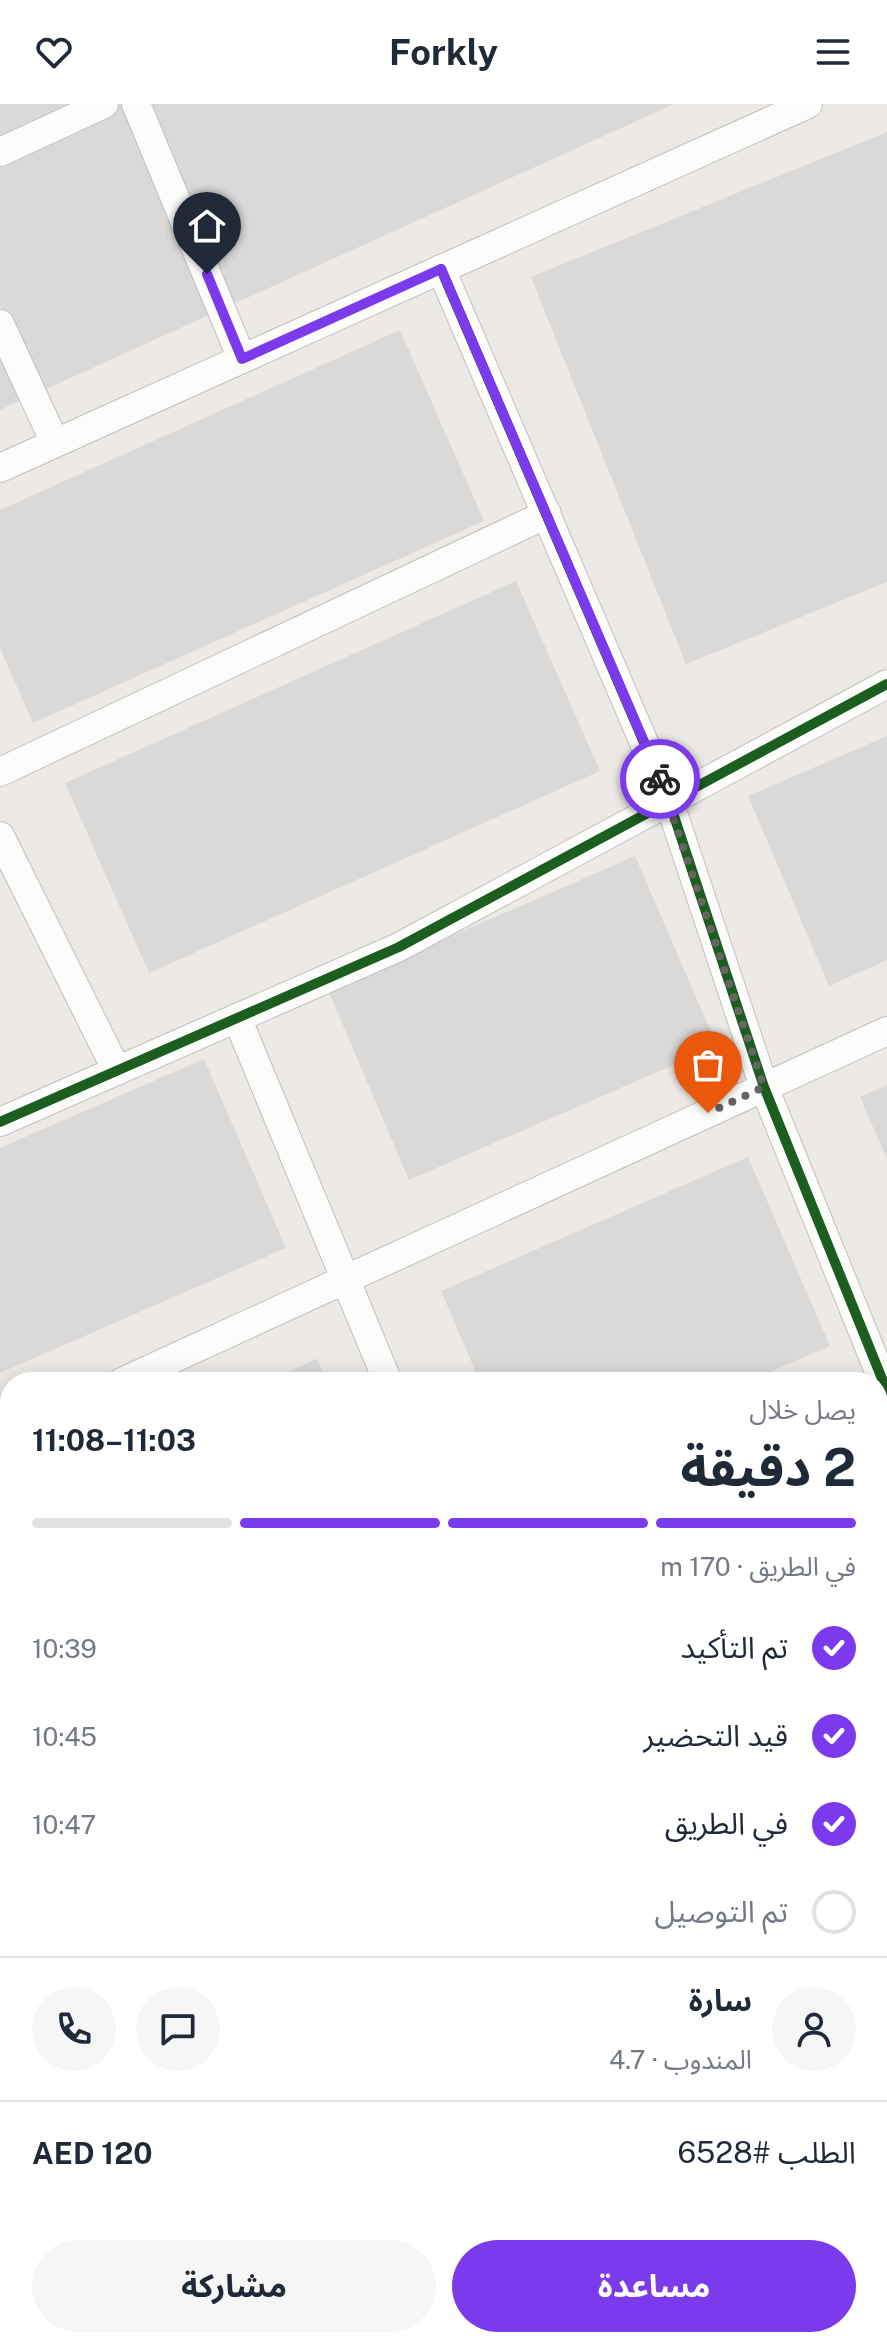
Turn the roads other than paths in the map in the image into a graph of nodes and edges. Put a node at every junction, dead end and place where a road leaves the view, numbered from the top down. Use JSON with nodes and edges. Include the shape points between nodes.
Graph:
{"nodes":[{"id":1,"x":104,"y":104,"type":"edge"},
{"id":2,"x":136,"y":104,"type":"edge"},
{"id":3,"x":808,"y":104,"type":"edge"},
{"id":4,"x":0,"y":152,"type":"edge"},
{"id":5,"x":441,"y":269,"type":"junction"},
{"id":6,"x":0,"y":324,"type":"edge"},
{"id":7,"x":242,"y":359,"type":"junction"},
{"id":8,"x":55,"y":443,"type":"junction"},
{"id":9,"x":0,"y":468,"type":"edge"},
{"id":10,"x":547,"y":514,"type":"junction"},
{"id":11,"x":887,"y":684,"type":"edge"},
{"id":12,"x":0,"y":772,"type":"edge"},
{"id":13,"x":669,"y":801,"type":"junction"},
{"id":14,"x":0,"y":836,"type":"edge"},
{"id":15,"x":237,"y":1018,"type":"junction"},
{"id":16,"x":887,"y":1031,"type":"edge"},
{"id":17,"x":117,"y":1071,"type":"junction"},
{"id":18,"x":764,"y":1087,"type":"junction"},
{"id":19,"x":0,"y":1122,"type":"edge"},
{"id":20,"x":345,"y":1280,"type":"junction"},
{"id":21,"x":144,"y":1372,"type":"edge"},
{"id":22,"x":384,"y":1372,"type":"edge"},
{"id":23,"x":880,"y":1372,"type":"edge"}],
"edges":[{"from":1,"to":4,"type":"street"},
{"from":2,"to":7,"type":"street"},
{"from":3,"to":5,"type":"street"},
{"from":5,"to":7,"type":"street"},
{"from":5,"to":10,"type":"street"},
{"from":6,"to":8,"type":"street"},
{"from":7,"to":8,"type":"street"},
{"from":8,"to":9,"type":"street"},
{"from":10,"to":12,"type":"street"},
{"from":10,"to":13,"type":"street"},
{"from":11,"to":13,"type":"street"},
{"from":13,"to":15,"type":"street","via":[[399,947]]},
{"from":13,"to":18,"type":"street"},
{"from":14,"to":17,"type":"street"},
{"from":15,"to":17,"type":"street"},
{"from":15,"to":20,"type":"street"},
{"from":16,"to":18,"type":"street"},
{"from":17,"to":19,"type":"street"},
{"from":18,"to":20,"type":"street"},
{"from":18,"to":23,"type":"street"},
{"from":20,"to":21,"type":"street"},
{"from":20,"to":22,"type":"street"}]}
